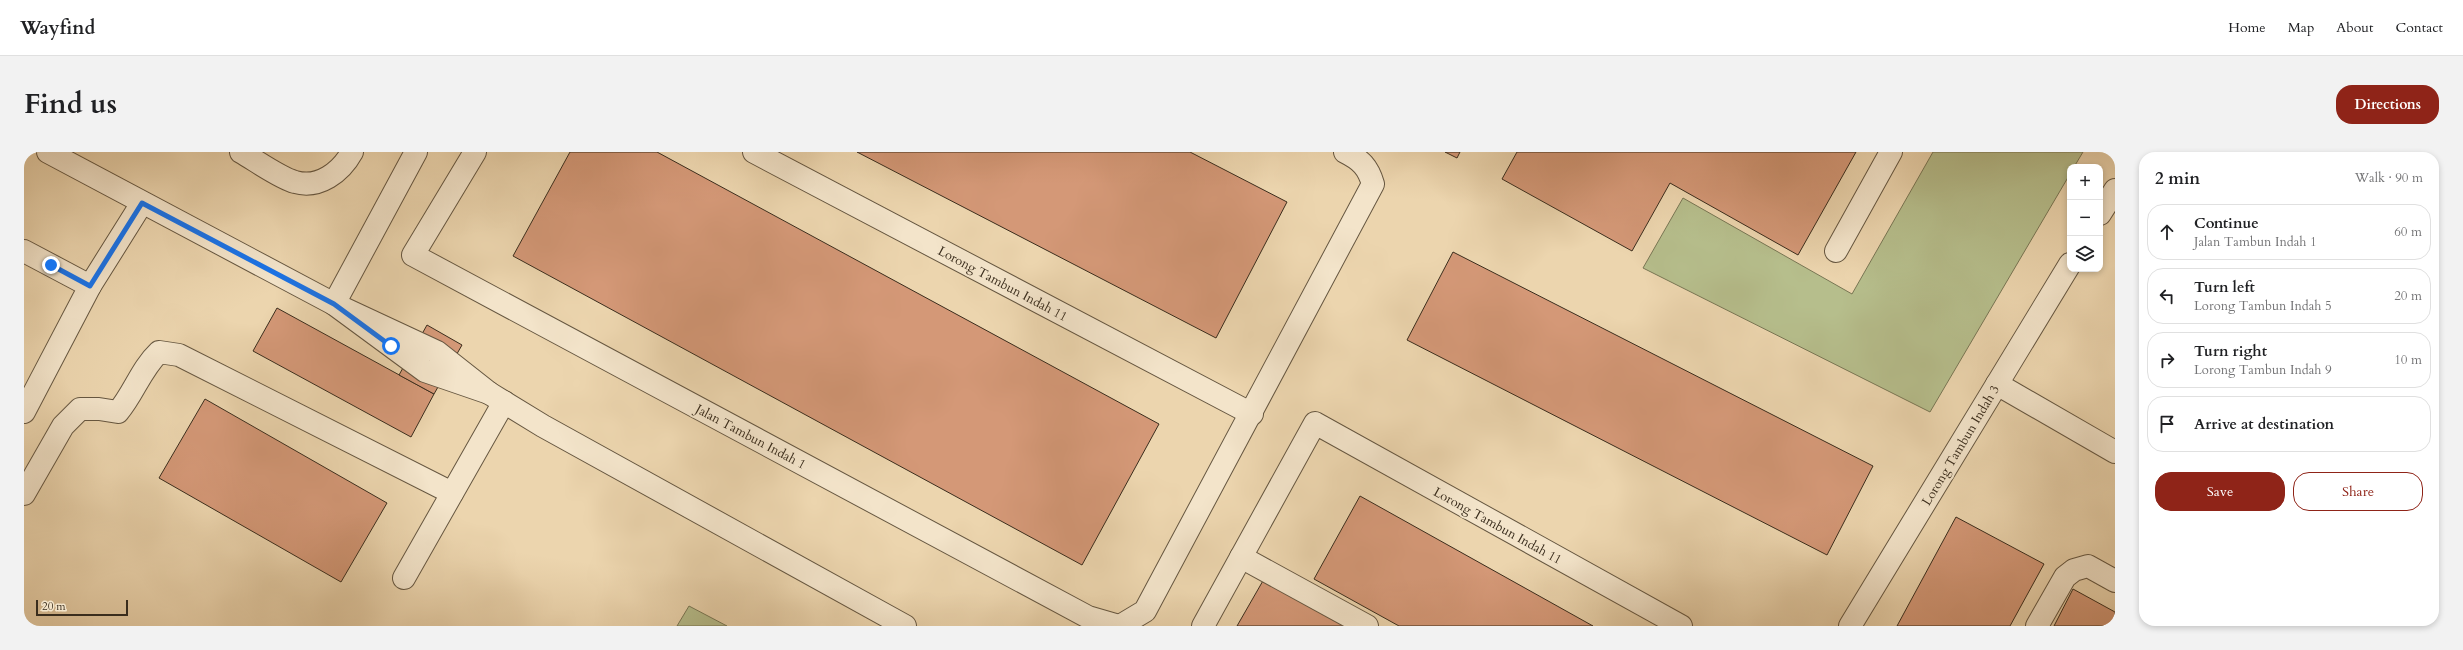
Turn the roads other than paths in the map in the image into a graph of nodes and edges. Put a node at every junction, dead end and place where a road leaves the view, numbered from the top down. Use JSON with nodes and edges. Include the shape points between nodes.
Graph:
{"nodes":[{"id":1,"x":48,"y":152,"type":"edge"},
{"id":2,"x":241,"y":152,"type":"edge"},
{"id":3,"x":352,"y":152,"type":"edge"},
{"id":4,"x":416,"y":152,"type":"edge"},
{"id":5,"x":475,"y":152,"type":"edge"},
{"id":6,"x":754,"y":152,"type":"edge"},
{"id":7,"x":1892,"y":152,"type":"edge"},
{"id":8,"x":1352,"y":155,"type":"edge"},
{"id":9,"x":2115,"y":190,"type":"edge"},
{"id":10,"x":142,"y":203,"type":"junction"},
{"id":11,"x":2103,"y":209,"type":"edge"},
{"id":12,"x":24,"y":251,"type":"edge"},
{"id":13,"x":1836,"y":251,"type":"dead end"},
{"id":14,"x":2067,"y":269,"type":"edge"},
{"id":15,"x":90,"y":286,"type":"junction"},
{"id":16,"x":334,"y":304,"type":"junction"},
{"id":17,"x":1997,"y":384,"type":"junction"},
{"id":18,"x":497,"y":397,"type":"junction"},
{"id":19,"x":24,"y":412,"type":"edge"},
{"id":20,"x":1252,"y":414,"type":"junction"},
{"id":21,"x":2115,"y":452,"type":"edge"},
{"id":22,"x":452,"y":493,"type":"junction"},
{"id":23,"x":24,"y":494,"type":"edge"},
{"id":24,"x":1241,"y":557,"type":"junction"},
{"id":25,"x":404,"y":578,"type":"dead end"},
{"id":26,"x":2115,"y":581,"type":"edge"},
{"id":27,"x":905,"y":626,"type":"edge"},
{"id":28,"x":1119,"y":626,"type":"edge"},
{"id":29,"x":1204,"y":626,"type":"edge"},
{"id":30,"x":1367,"y":626,"type":"edge"},
{"id":31,"x":1681,"y":626,"type":"edge"},
{"id":32,"x":1850,"y":626,"type":"edge"},
{"id":33,"x":2037,"y":626,"type":"edge"}],
"edges":[{"from":1,"to":10,"type":"street"},
{"from":2,"to":3,"type":"street","via":[[295,182],[320,182],[345,166]]},
{"from":4,"to":16,"type":"street"},
{"from":5,"to":28,"type":"street","name":"Jalan Tambun Indah 1","via":[[413,255],[1088,617]]},
{"from":6,"to":20,"type":"street","name":"Lorong Tambun Indah 11"},
{"from":7,"to":13,"type":"street"},
{"from":8,"to":20,"type":"street","via":[[1368,169],[1373,184]]},
{"from":9,"to":11,"type":"street"},
{"from":10,"to":15,"type":"street"},
{"from":10,"to":16,"type":"street"},
{"from":12,"to":15,"type":"street"},
{"from":14,"to":17,"type":"street","name":"Lorong Tambun Indah 3"},
{"from":15,"to":19,"type":"street"},
{"from":16,"to":18,"type":"street","via":[[425,371]]},
{"from":17,"to":21,"type":"street"},
{"from":17,"to":32,"type":"street","name":"Lorong Tambun Indah 3"},
{"from":18,"to":22,"type":"street"},
{"from":18,"to":27,"type":"street","via":[[550,430]]},
{"from":20,"to":28,"type":"street","via":[[1145,611]]},
{"from":22,"to":23,"type":"street","via":[[179,355],[158,352],[146,364],[130,398],[118,412],[80,409],[63,426]]},
{"from":22,"to":25,"type":"street"},
{"from":24,"to":29,"type":"street"},
{"from":24,"to":30,"type":"street"},
{"from":24,"to":31,"type":"street","name":"Lorong Tambun Indah 11","via":[[1315,423]]},
{"from":26,"to":33,"type":"street","via":[[2088,566],[2074,570],[2065,577]]}]}
